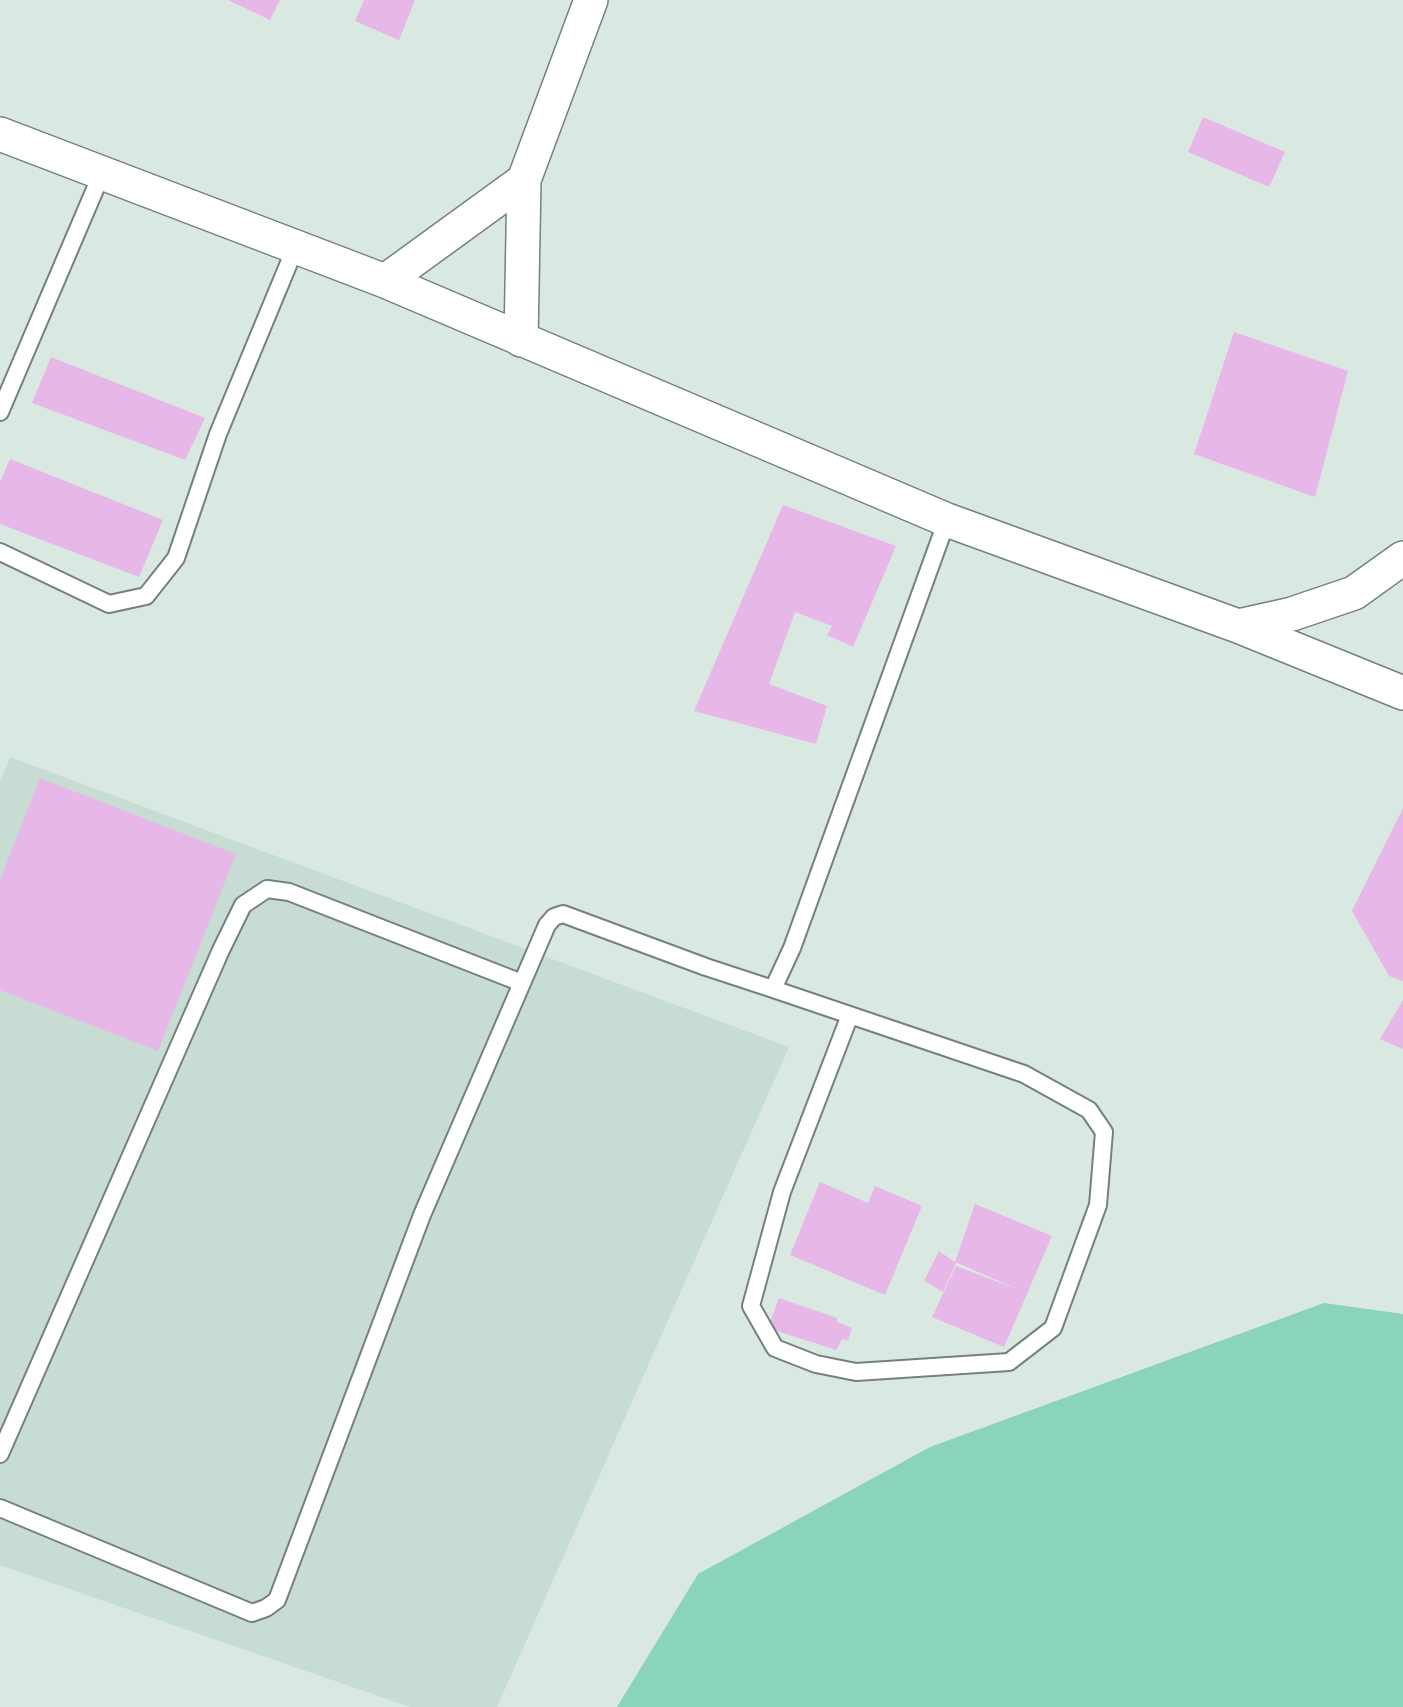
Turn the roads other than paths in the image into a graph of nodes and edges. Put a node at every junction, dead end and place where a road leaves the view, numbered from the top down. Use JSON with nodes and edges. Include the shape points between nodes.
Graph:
{"nodes":[{"id":1,"x":591,"y":0,"type":"edge"},
{"id":2,"x":0,"y":134,"type":"edge"},
{"id":3,"x":102,"y":173,"type":"junction"},
{"id":4,"x":524,"y":180,"type":"junction"},
{"id":5,"x":296,"y":246,"type":"junction"},
{"id":6,"x":385,"y":281,"type":"junction"},
{"id":7,"x":521,"y":340,"type":"junction"},
{"id":8,"x":0,"y":412,"type":"edge"},
{"id":9,"x":947,"y":520,"type":"junction"},
{"id":10,"x":0,"y":552,"type":"edge"},
{"id":11,"x":1403,"y":558,"type":"edge"},
{"id":12,"x":1238,"y":626,"type":"junction"},
{"id":13,"x":1403,"y":693,"type":"edge"},
{"id":14,"x":522,"y":983,"type":"junction"},
{"id":15,"x":773,"y":989,"type":"junction"},
{"id":16,"x":850,"y":1015,"type":"junction"},
{"id":17,"x":0,"y":1454,"type":"edge"},
{"id":18,"x":0,"y":1509,"type":"edge"}],
"edges":[{"from":1,"to":4,"type":"street"},
{"from":2,"to":3,"type":"street"},
{"from":3,"to":5,"type":"street"},
{"from":3,"to":8,"type":"lane"},
{"from":4,"to":6,"type":"street"},
{"from":4,"to":7,"type":"street"},
{"from":5,"to":6,"type":"street"},
{"from":5,"to":10,"type":"lane","via":[[218,434],[176,558],[146,596],[109,604]]},
{"from":6,"to":7,"type":"street"},
{"from":7,"to":9,"type":"street"},
{"from":9,"to":12,"type":"street"},
{"from":9,"to":15,"type":"lane","via":[[792,948]]},
{"from":11,"to":12,"type":"street","via":[[1354,593],[1292,614]]},
{"from":12,"to":13,"type":"street"},
{"from":14,"to":15,"type":"lane","via":[[547,925],[563,914]]},
{"from":14,"to":17,"type":"lane","via":[[289,892],[267,889],[243,904]]},
{"from":14,"to":18,"type":"lane","via":[[422,1215],[277,1600],[252,1613]]},
{"from":15,"to":16,"type":"lane"},
{"from":16,"to":16,"type":"lane","via":[[1024,1074],[1089,1110],[1104,1132],[1098,1205],[1053,1328],[1009,1362],[856,1371],[816,1364],[775,1348],[751,1306],[782,1192]]}]}
